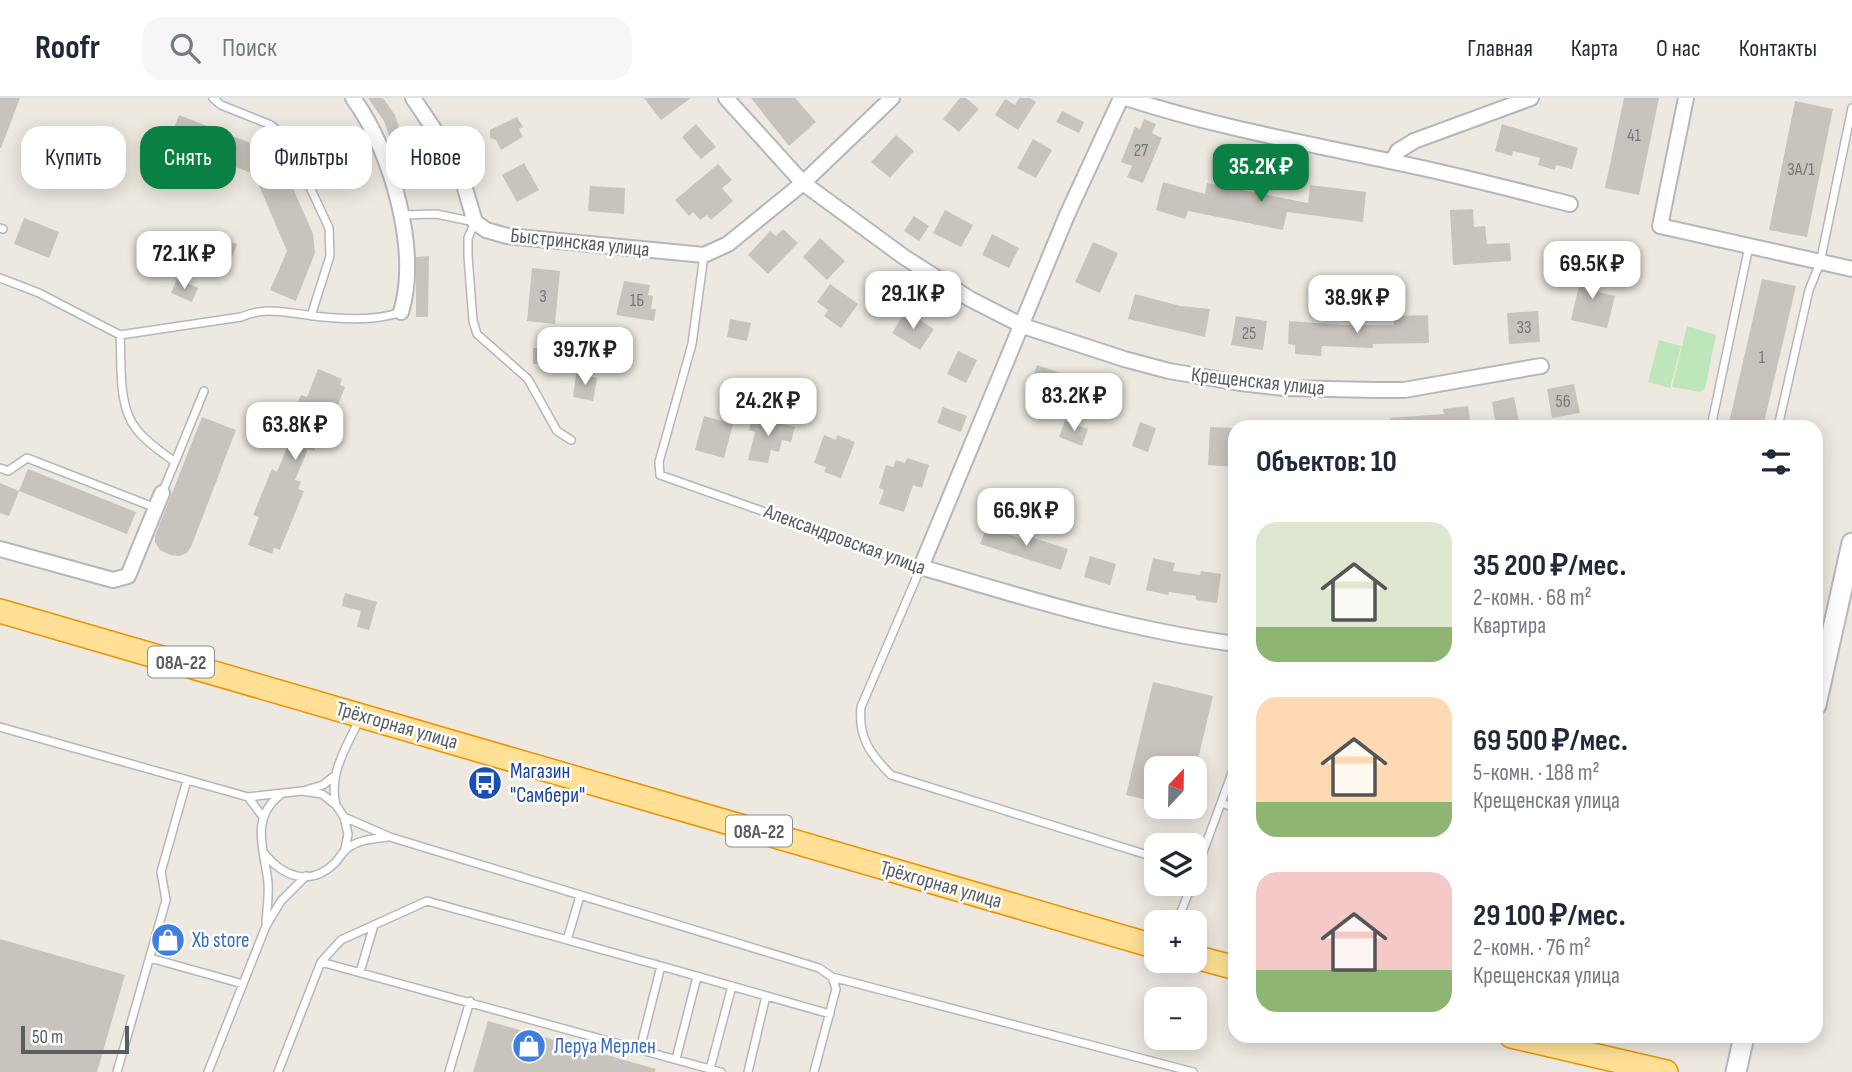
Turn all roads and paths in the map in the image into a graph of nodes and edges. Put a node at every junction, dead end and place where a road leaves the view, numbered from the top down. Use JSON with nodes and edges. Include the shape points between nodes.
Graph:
{"nodes":[{"id":1,"x":213,"y":98,"type":"edge"},
{"id":2,"x":353,"y":98,"type":"edge"},
{"id":3,"x":413,"y":98,"type":"edge"},
{"id":4,"x":726,"y":98,"type":"edge"},
{"id":5,"x":892,"y":98,"type":"edge"},
{"id":6,"x":1123,"y":98,"type":"edge"},
{"id":7,"x":1531,"y":98,"type":"edge"},
{"id":8,"x":1686,"y":98,"type":"edge"},
{"id":9,"x":1852,"y":108,"type":"edge"},
{"id":10,"x":432,"y":126,"type":"edge"},
{"id":11,"x":1392,"y":161,"type":"junction"},
{"id":12,"x":386,"y":168,"type":"edge"},
{"id":13,"x":803,"y":183,"type":"junction"},
{"id":14,"x":394,"y":189,"type":"edge"},
{"id":15,"x":465,"y":189,"type":"edge"},
{"id":16,"x":1570,"y":204,"type":"dead end"},
{"id":17,"x":403,"y":215,"type":"junction"},
{"id":18,"x":475,"y":222,"type":"junction"},
{"id":19,"x":1749,"y":245,"type":"junction"},
{"id":20,"x":704,"y":256,"type":"junction"},
{"id":21,"x":1820,"y":262,"type":"junction"},
{"id":22,"x":1852,"y":269,"type":"edge"},
{"id":23,"x":0,"y":278,"type":"edge"},
{"id":24,"x":401,"y":312,"type":"joint"},
{"id":25,"x":311,"y":316,"type":"junction"},
{"id":26,"x":1023,"y":326,"type":"junction"},
{"id":27,"x":120,"y":335,"type":"junction"},
{"id":28,"x":1541,"y":366,"type":"dead end"},
{"id":29,"x":204,"y":391,"type":"dead end"},
{"id":30,"x":1712,"y":420,"type":"edge"},
{"id":31,"x":1781,"y":420,"type":"edge"},
{"id":32,"x":571,"y":440,"type":"dead end"},
{"id":33,"x":174,"y":462,"type":"junction"},
{"id":34,"x":0,"y":468,"type":"edge"},
{"id":35,"x":162,"y":494,"type":"joint"},
{"id":36,"x":156,"y":508,"type":"junction"},
{"id":37,"x":1852,"y":542,"type":"edge"},
{"id":38,"x":0,"y":549,"type":"edge"},
{"id":39,"x":921,"y":567,"type":"junction"},
{"id":40,"x":0,"y":611,"type":"edge"},
{"id":41,"x":1228,"y":643,"type":"edge"},
{"id":42,"x":1823,"y":673,"type":"edge"},
{"id":43,"x":361,"y":714,"type":"junction"},
{"id":44,"x":0,"y":727,"type":"edge"},
{"id":45,"x":333,"y":777,"type":"junction"},
{"id":46,"x":187,"y":780,"type":"junction"},
{"id":47,"x":1228,"y":784,"type":"edge"},
{"id":48,"x":302,"y":791,"type":"junction"},
{"id":49,"x":284,"y":793,"type":"junction"},
{"id":50,"x":248,"y":797,"type":"junction"},
{"id":51,"x":1221,"y":803,"type":"junction"},
{"id":52,"x":336,"y":805,"type":"junction"},
{"id":53,"x":1228,"y":805,"type":"edge"},
{"id":54,"x":263,"y":817,"type":"junction"},
{"id":55,"x":344,"y":817,"type":"junction"},
{"id":56,"x":390,"y":837,"type":"junction"},
{"id":57,"x":1207,"y":841,"type":"edge"},
{"id":58,"x":345,"y":849,"type":"junction"},
{"id":59,"x":263,"y":852,"type":"junction"},
{"id":60,"x":1144,"y":854,"type":"edge"},
{"id":61,"x":306,"y":876,"type":"junction"},
{"id":62,"x":580,"y":897,"type":"junction"},
{"id":63,"x":374,"y":925,"type":"junction"},
{"id":64,"x":266,"y":926,"type":"junction"},
{"id":65,"x":567,"y":940,"type":"junction"},
{"id":66,"x":1144,"y":943,"type":"edge"},
{"id":67,"x":150,"y":958,"type":"junction"},
{"id":68,"x":1207,"y":960,"type":"edge"},
{"id":69,"x":321,"y":962,"type":"junction"},
{"id":70,"x":661,"y":966,"type":"junction"},
{"id":71,"x":1228,"y":966,"type":"edge"},
{"id":72,"x":360,"y":972,"type":"junction"},
{"id":73,"x":697,"y":976,"type":"junction"},
{"id":74,"x":832,"y":977,"type":"junction"},
{"id":75,"x":243,"y":984,"type":"junction"},
{"id":76,"x":732,"y":986,"type":"junction"},
{"id":77,"x":766,"y":996,"type":"junction"},
{"id":78,"x":470,"y":1001,"type":"junction"},
{"id":79,"x":830,"y":1014,"type":"junction"},
{"id":80,"x":1541,"y":1043,"type":"edge"},
{"id":81,"x":1742,"y":1043,"type":"edge"},
{"id":82,"x":640,"y":1049,"type":"junction"},
{"id":83,"x":676,"y":1059,"type":"junction"},
{"id":84,"x":710,"y":1069,"type":"junction"},
{"id":85,"x":117,"y":1072,"type":"edge"},
{"id":86,"x":208,"y":1072,"type":"edge"},
{"id":87,"x":278,"y":1072,"type":"edge"},
{"id":88,"x":449,"y":1072,"type":"edge"},
{"id":89,"x":721,"y":1072,"type":"edge"},
{"id":90,"x":748,"y":1072,"type":"edge"},
{"id":91,"x":814,"y":1072,"type":"edge"},
{"id":92,"x":1193,"y":1072,"type":"edge"},
{"id":93,"x":1666,"y":1072,"type":"edge"},
{"id":94,"x":1736,"y":1072,"type":"edge"}],
"edges":[{"from":1,"to":25,"type":"lane","via":[[281,131],[329,228],[330,257]]},
{"from":2,"to":12,"type":"street"},
{"from":3,"to":10,"type":"street"},
{"from":4,"to":13,"type":"street","name":"Крещенская улица"},
{"from":5,"to":13,"type":"street"},
{"from":6,"to":11,"type":"street","via":[[1248,133]]},
{"from":6,"to":26,"type":"street","via":[[1067,215]]},
{"from":7,"to":11,"type":"street","via":[[1414,141]]},
{"from":8,"to":19,"type":"street","via":[[1663,209],[1653,224]]},
{"from":9,"to":21,"type":"lane"},
{"from":11,"to":16,"type":"street"},
{"from":13,"to":20,"type":"street","via":[[728,244]]},
{"from":13,"to":26,"type":"street","name":"Крещенская улица","via":[[904,257]]},
{"from":14,"to":17,"type":"street"},
{"from":15,"to":18,"type":"street"},
{"from":17,"to":18,"type":"lane","via":[[436,214]]},
{"from":17,"to":24,"type":"street","via":[[407,268]]},
{"from":18,"to":20,"type":"street","name":"Быстринская улица","via":[[507,236]]},
{"from":18,"to":32,"type":"lane","via":[[468,237],[468,256],[477,334],[528,379],[557,431]]},
{"from":19,"to":21,"type":"street"},
{"from":19,"to":30,"type":"lane"},
{"from":20,"to":39,"type":"lane","name":"Александровская улица","via":[[692,344],[659,462],[660,475]]},
{"from":21,"to":22,"type":"street"},
{"from":21,"to":31,"type":"lane","via":[[1809,290]]},
{"from":23,"to":27,"type":"lane"},
{"from":24,"to":25,"type":"lane","via":[[378,318]]},
{"from":25,"to":27,"type":"lane","via":[[258,309],[242,317]]},
{"from":26,"to":28,"type":"street","name":"Крещенская улица","via":[[1169,371],[1284,388],[1404,390]]},
{"from":26,"to":39,"type":"street"},
{"from":27,"to":33,"type":"lane","via":[[123,398],[131,422]]},
{"from":29,"to":33,"type":"lane"},
{"from":33,"to":35,"type":"lane"},
{"from":34,"to":36,"type":"lane","via":[[9,471],[27,458]]},
{"from":35,"to":36,"type":"street"},
{"from":36,"to":38,"type":"street","via":[[128,576],[113,580]]},
{"from":37,"to":42,"type":"main road"},
{"from":39,"to":41,"type":"street","name":"Александровская улица","via":[[1128,626]]},
{"from":39,"to":60,"type":"lane","via":[[860,707],[859,728],[877,761],[891,775]]},
{"from":40,"to":43,"type":"highway","name":"Трёхгорная улица","number":"08А-22"},
{"from":43,"to":45,"type":"lane"},
{"from":43,"to":66,"type":"highway","name":"Трёхгорная улица","number":"08А-22"},
{"from":44,"to":46,"type":"lane"},
{"from":45,"to":48,"type":"lane"},
{"from":45,"to":52,"type":"lane"},
{"from":46,"to":50,"type":"lane"},
{"from":46,"to":67,"type":"lane","via":[[161,872],[166,900]]},
{"from":47,"to":51,"type":"lane"},
{"from":48,"to":49,"type":"lane"},
{"from":48,"to":52,"type":"lane","via":[[322,794]]},
{"from":49,"to":50,"type":"lane"},
{"from":49,"to":54,"type":"lane","via":[[270,803]]},
{"from":50,"to":54,"type":"lane"},
{"from":51,"to":53,"type":"lane"},
{"from":51,"to":57,"type":"lane"},
{"from":52,"to":55,"type":"lane"},
{"from":54,"to":59,"type":"lane","via":[[259,835]]},
{"from":55,"to":56,"type":"lane"},
{"from":55,"to":58,"type":"lane"},
{"from":56,"to":58,"type":"lane","via":[[363,839]]},
{"from":56,"to":62,"type":"lane"},
{"from":58,"to":61,"type":"lane","via":[[323,872]]},
{"from":59,"to":61,"type":"lane","via":[[288,875]]},
{"from":59,"to":64,"type":"lane","via":[[268,885]]},
{"from":61,"to":64,"type":"lane","via":[[281,901]]},
{"from":62,"to":65,"type":"lane"},
{"from":62,"to":74,"type":"lane","via":[[819,968]]},
{"from":63,"to":65,"type":"lane","via":[[427,901]]},
{"from":63,"to":69,"type":"lane","via":[[341,940]]},
{"from":63,"to":72,"type":"lane"},
{"from":64,"to":75,"type":"lane"},
{"from":65,"to":70,"type":"lane"},
{"from":67,"to":75,"type":"lane"},
{"from":67,"to":85,"type":"lane"},
{"from":68,"to":71,"type":"highway"},
{"from":69,"to":72,"type":"lane"},
{"from":69,"to":87,"type":"lane"},
{"from":70,"to":73,"type":"lane"},
{"from":70,"to":82,"type":"lane"},
{"from":72,"to":78,"type":"lane"},
{"from":73,"to":76,"type":"lane"},
{"from":73,"to":83,"type":"lane"},
{"from":74,"to":79,"type":"lane","via":[[836,989]]},
{"from":74,"to":92,"type":"lane"},
{"from":75,"to":86,"type":"lane"},
{"from":76,"to":77,"type":"lane"},
{"from":76,"to":84,"type":"lane"},
{"from":77,"to":79,"type":"lane"},
{"from":77,"to":90,"type":"lane"},
{"from":78,"to":82,"type":"lane"},
{"from":78,"to":88,"type":"lane"},
{"from":79,"to":91,"type":"lane"},
{"from":80,"to":93,"type":"highway"},
{"from":81,"to":94,"type":"main road"},
{"from":82,"to":83,"type":"lane"},
{"from":83,"to":84,"type":"lane"},
{"from":84,"to":89,"type":"lane"}]}
